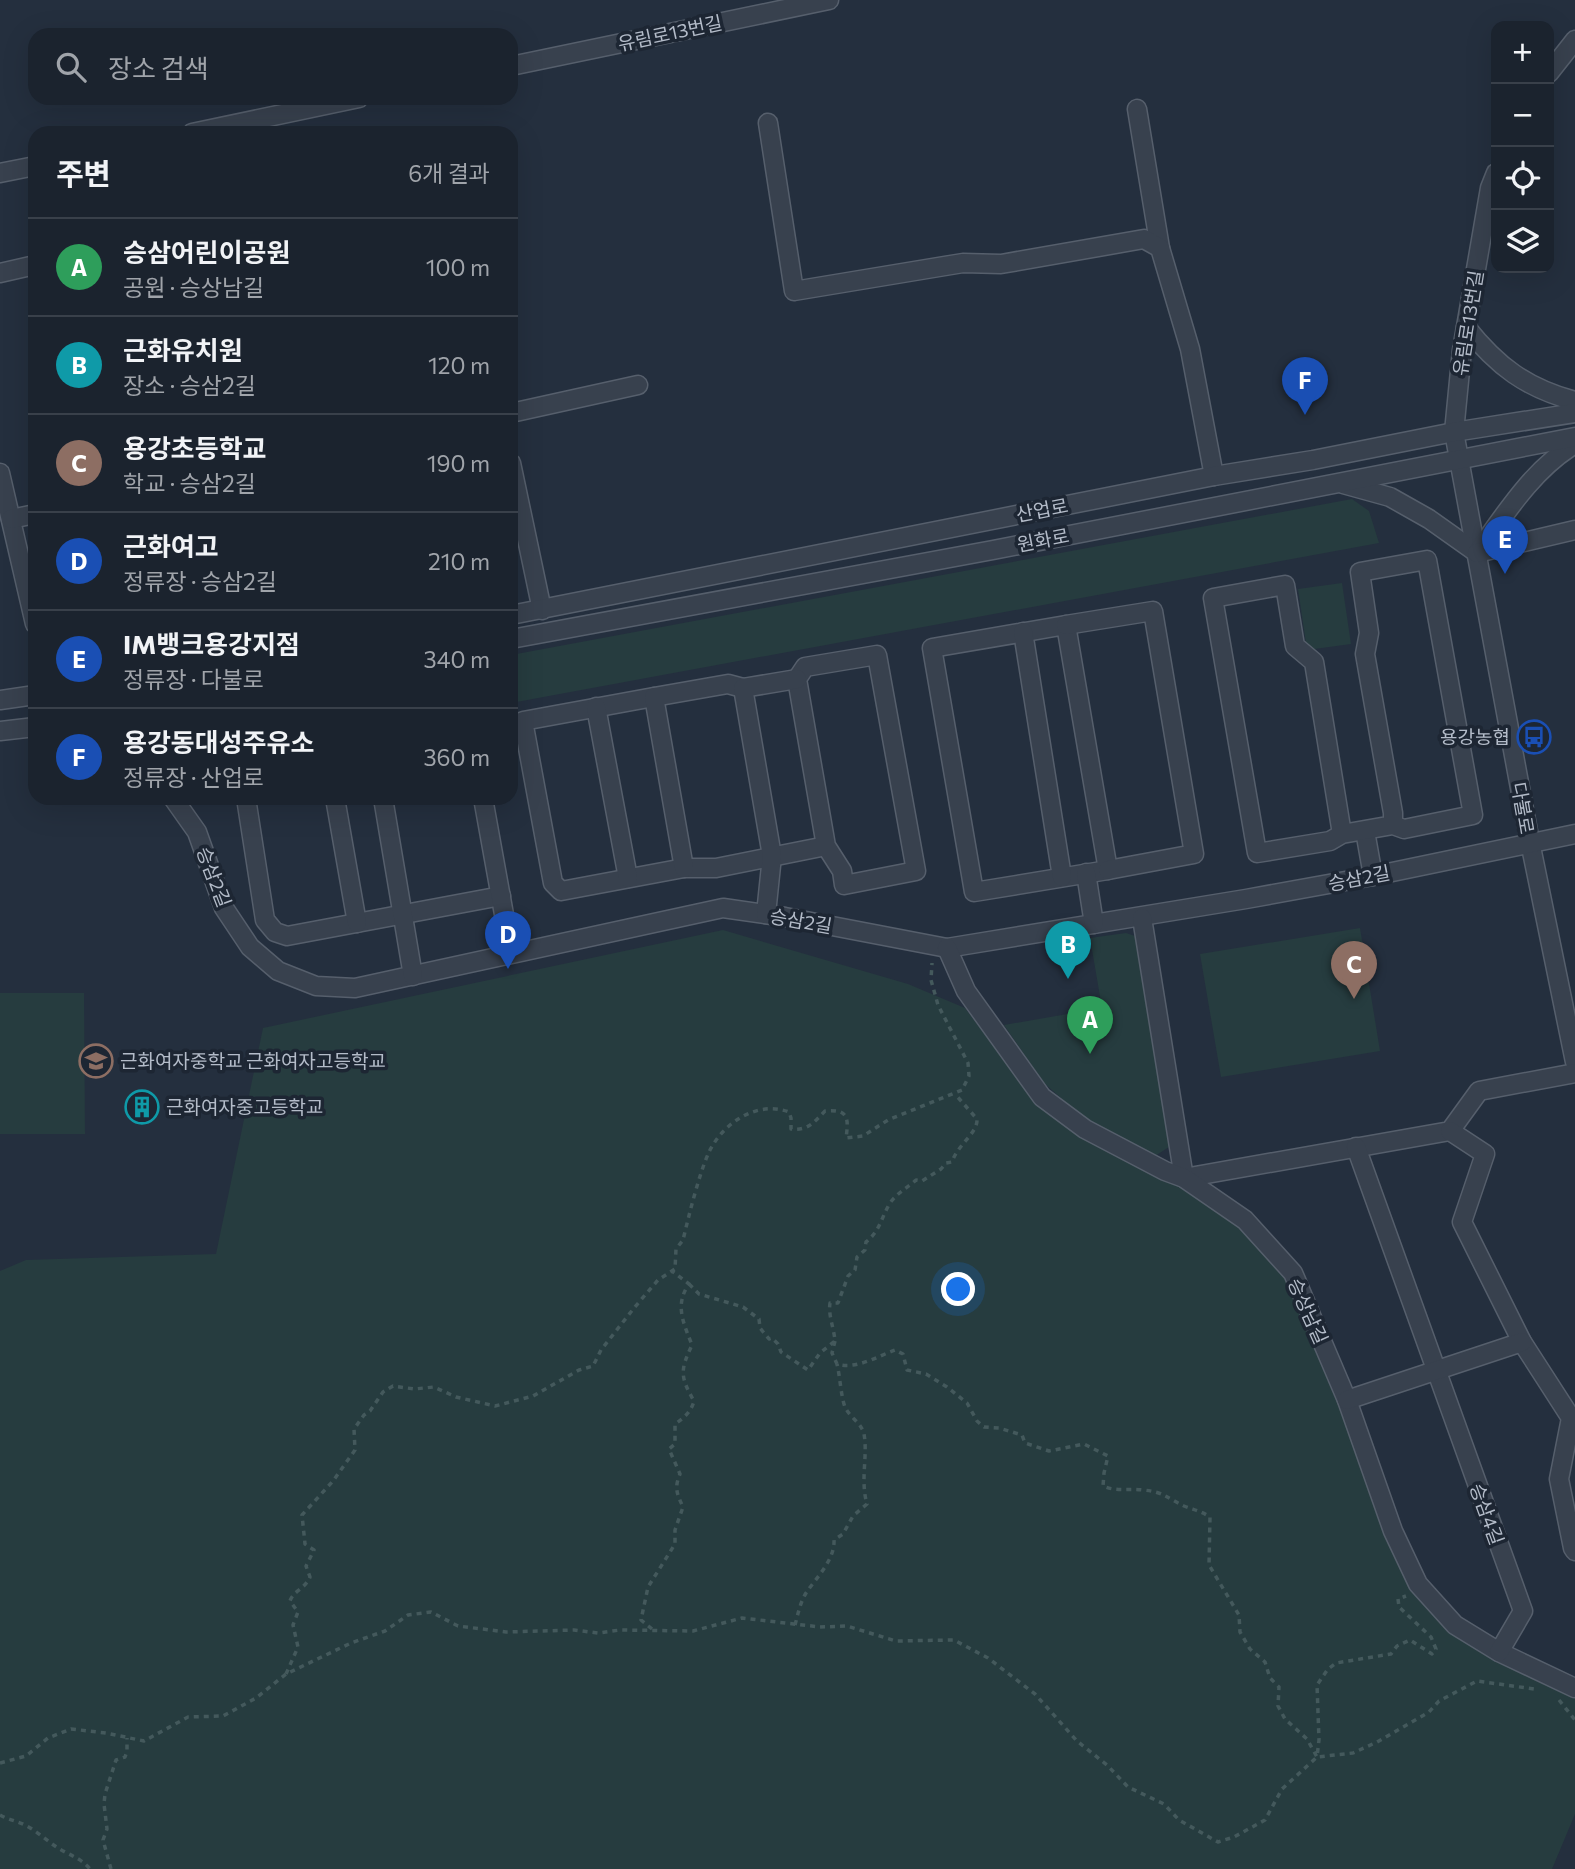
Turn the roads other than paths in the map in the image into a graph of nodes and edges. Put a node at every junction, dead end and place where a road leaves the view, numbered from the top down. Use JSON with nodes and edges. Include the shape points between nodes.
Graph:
{"nodes":[{"id":1,"x":829,"y":0,"type":"edge"},
{"id":2,"x":1575,"y":40,"type":"edge"},
{"id":3,"x":518,"y":65,"type":"edge"},
{"id":4,"x":1554,"y":67,"type":"edge"},
{"id":5,"x":326,"y":105,"type":"edge"},
{"id":6,"x":1137,"y":109,"type":"dead end"},
{"id":7,"x":768,"y":123,"type":"dead end"},
{"id":8,"x":225,"y":126,"type":"edge"},
{"id":9,"x":28,"y":167,"type":"edge"},
{"id":10,"x":0,"y":173,"type":"edge"},
{"id":11,"x":1491,"y":186,"type":"edge"},
{"id":12,"x":1160,"y":248,"type":"junction"},
{"id":13,"x":28,"y":267,"type":"edge"},
{"id":14,"x":0,"y":273,"type":"edge"},
{"id":15,"x":1466,"y":327,"type":"junction"},
{"id":16,"x":638,"y":385,"type":"dead end"},
{"id":17,"x":1575,"y":401,"type":"edge"},
{"id":18,"x":518,"y":411,"type":"edge"},
{"id":19,"x":1575,"y":413,"type":"edge"},
{"id":20,"x":1454,"y":432,"type":"junction"},
{"id":21,"x":1575,"y":437,"type":"edge"},
{"id":22,"x":1575,"y":444,"type":"edge"},
{"id":23,"x":1459,"y":458,"type":"junction"},
{"id":24,"x":0,"y":473,"type":"edge"},
{"id":25,"x":1214,"y":476,"type":"junction"},
{"id":26,"x":1336,"y":483,"type":"junction"},
{"id":27,"x":518,"y":496,"type":"edge"},
{"id":28,"x":28,"y":515,"type":"edge"},
{"id":29,"x":11,"y":519,"type":"junction"},
{"id":30,"x":1575,"y":530,"type":"edge"},
{"id":31,"x":1477,"y":552,"type":"junction"},
{"id":32,"x":28,"y":593,"type":"edge"},
{"id":33,"x":542,"y":610,"type":"junction"},
{"id":34,"x":518,"y":614,"type":"edge"},
{"id":35,"x":1066,"y":625,"type":"junction"},
{"id":36,"x":1023,"y":632,"type":"junction"},
{"id":37,"x":518,"y":638,"type":"edge"},
{"id":38,"x":797,"y":679,"type":"junction"},
{"id":39,"x":743,"y":688,"type":"junction"},
{"id":40,"x":28,"y":696,"type":"edge"},
{"id":41,"x":654,"y":697,"type":"junction"},
{"id":42,"x":0,"y":700,"type":"edge"},
{"id":43,"x":596,"y":707,"type":"junction"},
{"id":44,"x":28,"y":728,"type":"edge"},
{"id":45,"x":0,"y":731,"type":"edge"},
{"id":46,"x":178,"y":805,"type":"edge"},
{"id":47,"x":247,"y":805,"type":"edge"},
{"id":48,"x":336,"y":805,"type":"edge"},
{"id":49,"x":384,"y":805,"type":"edge"},
{"id":50,"x":484,"y":805,"type":"edge"},
{"id":51,"x":1393,"y":825,"type":"junction"},
{"id":52,"x":1366,"y":831,"type":"junction"},
{"id":53,"x":1342,"y":834,"type":"junction"},
{"id":54,"x":1575,"y":834,"type":"edge"},
{"id":55,"x":1530,"y":842,"type":"junction"},
{"id":56,"x":825,"y":846,"type":"junction"},
{"id":57,"x":772,"y":856,"type":"junction"},
{"id":58,"x":684,"y":868,"type":"junction"},
{"id":59,"x":1108,"y":870,"type":"junction"},
{"id":60,"x":1086,"y":873,"type":"junction"},
{"id":61,"x":1373,"y":876,"type":"junction"},
{"id":62,"x":1062,"y":877,"type":"junction"},
{"id":63,"x":628,"y":878,"type":"junction"},
{"id":64,"x":501,"y":896,"type":"junction"},
{"id":65,"x":403,"y":914,"type":"junction"},
{"id":66,"x":766,"y":914,"type":"junction"},
{"id":67,"x":1142,"y":918,"type":"junction"},
{"id":68,"x":505,"y":920,"type":"dead end"},
{"id":69,"x":357,"y":923,"type":"junction"},
{"id":70,"x":1094,"y":924,"type":"junction"},
{"id":71,"x":940,"y":947,"type":"junction"},
{"id":72,"x":413,"y":976,"type":"junction"},
{"id":73,"x":1575,"y":1062,"type":"edge"},
{"id":74,"x":1575,"y":1073,"type":"edge"},
{"id":75,"x":1450,"y":1131,"type":"junction"},
{"id":76,"x":1356,"y":1147,"type":"junction"},
{"id":77,"x":1184,"y":1178,"type":"junction"},
{"id":78,"x":1521,"y":1342,"type":"junction"},
{"id":79,"x":1436,"y":1372,"type":"junction"},
{"id":80,"x":1347,"y":1400,"type":"junction"},
{"id":81,"x":1575,"y":1551,"type":"edge"},
{"id":82,"x":1499,"y":1652,"type":"junction"},
{"id":83,"x":1575,"y":1688,"type":"edge"}],
"edges":[{"from":1,"to":3,"type":"street","name":"유림로13번길"},
{"from":2,"to":4,"type":"street"},
{"from":5,"to":8,"type":"street"},
{"from":6,"to":12,"type":"street"},
{"from":7,"to":12,"type":"street","via":[[794,291],[963,263],[1001,264],[1143,239]]},
{"from":9,"to":10,"type":"street"},
{"from":11,"to":15,"type":"street","name":"유림로13번길"},
{"from":12,"to":25,"type":"street","via":[[1190,349]]},
{"from":13,"to":14,"type":"street"},
{"from":15,"to":17,"type":"street","via":[[1504,369],[1526,383]]},
{"from":15,"to":20,"type":"street","name":"유림로13번길"},
{"from":16,"to":18,"type":"street"},
{"from":19,"to":20,"type":"street","name":"산업로"},
{"from":20,"to":23,"type":"street","name":"다불로"},
{"from":20,"to":25,"type":"street","name":"산업로"},
{"from":21,"to":23,"type":"street","name":"원화로"},
{"from":22,"to":31,"type":"street","via":[[1538,473]]},
{"from":23,"to":26,"type":"street","name":"원화로"},
{"from":23,"to":31,"type":"street","name":"다불로"},
{"from":24,"to":29,"type":"street"},
{"from":25,"to":33,"type":"street","name":"산업로"},
{"from":26,"to":31,"type":"street","via":[[1390,497]]},
{"from":26,"to":37,"type":"street","name":"원화로"},
{"from":27,"to":33,"type":"street"},
{"from":28,"to":29,"type":"street"},
{"from":29,"to":32,"type":"street"},
{"from":30,"to":31,"type":"street"},
{"from":31,"to":55,"type":"street","name":"다불로"},
{"from":33,"to":34,"type":"street","name":"산업로"},
{"from":35,"to":36,"type":"street"},
{"from":35,"to":59,"type":"street"},
{"from":35,"to":59,"type":"street","via":[[1153,611],[1194,854]]},
{"from":36,"to":62,"type":"street"},
{"from":36,"to":62,"type":"street","via":[[932,648],[974,892]]},
{"from":38,"to":39,"type":"street"},
{"from":38,"to":56,"type":"street"},
{"from":38,"to":56,"type":"street","via":[[805,667],[877,655],[916,871],[844,886],[842,871]]},
{"from":39,"to":41,"type":"street","via":[[728,684]]},
{"from":39,"to":57,"type":"street"},
{"from":40,"to":42,"type":"street"},
{"from":41,"to":43,"type":"street"},
{"from":41,"to":58,"type":"street"},
{"from":43,"to":63,"type":"street"},
{"from":43,"to":63,"type":"street","via":[[523,721],[553,883],[562,891]]},
{"from":44,"to":45,"type":"street"},
{"from":46,"to":72,"type":"street","name":"승삼2길","via":[[197,832],[225,908],[250,947],[278,971],[316,986],[355,988]]},
{"from":47,"to":69,"type":"street","via":[[265,919],[275,932],[287,936]]},
{"from":48,"to":69,"type":"street"},
{"from":49,"to":65,"type":"street"},
{"from":50,"to":64,"type":"street"},
{"from":51,"to":51,"type":"street","via":[[1404,829],[1473,816],[1427,560],[1360,572],[1369,633],[1366,654]]},
{"from":51,"to":52,"type":"street"},
{"from":52,"to":53,"type":"street"},
{"from":52,"to":61,"type":"street"},
{"from":53,"to":53,"type":"street","via":[[1314,662],[1295,646],[1285,584],[1213,598],[1258,853],[1330,841]]},
{"from":54,"to":55,"type":"street","name":"승삼2길"},
{"from":55,"to":61,"type":"street","name":"승삼2길"},
{"from":55,"to":73,"type":"street","name":"다불로"},
{"from":56,"to":57,"type":"street"},
{"from":57,"to":58,"type":"street","via":[[716,868]]},
{"from":57,"to":66,"type":"street"},
{"from":58,"to":63,"type":"street"},
{"from":59,"to":60,"type":"street"},
{"from":60,"to":62,"type":"street"},
{"from":60,"to":70,"type":"street"},
{"from":61,"to":67,"type":"street","name":"승삼2길"},
{"from":64,"to":65,"type":"street"},
{"from":64,"to":68,"type":"street"},
{"from":65,"to":69,"type":"street"},
{"from":65,"to":72,"type":"street"},
{"from":66,"to":71,"type":"street","name":"승삼2길"},
{"from":66,"to":72,"type":"street","name":"승삼2길","via":[[723,908]]},
{"from":67,"to":70,"type":"street","name":"승삼2길"},
{"from":67,"to":77,"type":"street"},
{"from":70,"to":71,"type":"street","name":"승삼2길"},
{"from":71,"to":77,"type":"street","name":"승상남길","via":[[1042,1097],[1085,1129]]},
{"from":74,"to":75,"type":"street","via":[[1479,1091]]},
{"from":75,"to":76,"type":"street"},
{"from":75,"to":78,"type":"street","via":[[1485,1154],[1462,1222]]},
{"from":76,"to":77,"type":"street"},
{"from":76,"to":79,"type":"street","name":"승삼4길"},
{"from":77,"to":80,"type":"street","name":"승상남길","via":[[1245,1220],[1293,1273]]},
{"from":78,"to":79,"type":"street"},
{"from":78,"to":81,"type":"street","via":[[1572,1418],[1559,1479]]},
{"from":79,"to":80,"type":"street"},
{"from":79,"to":82,"type":"street","name":"승삼4길","via":[[1522,1611]]},
{"from":80,"to":82,"type":"street","name":"승상남길","via":[[1393,1531],[1418,1584],[1455,1625]]},
{"from":82,"to":83,"type":"street","name":"승상남길"}]}
